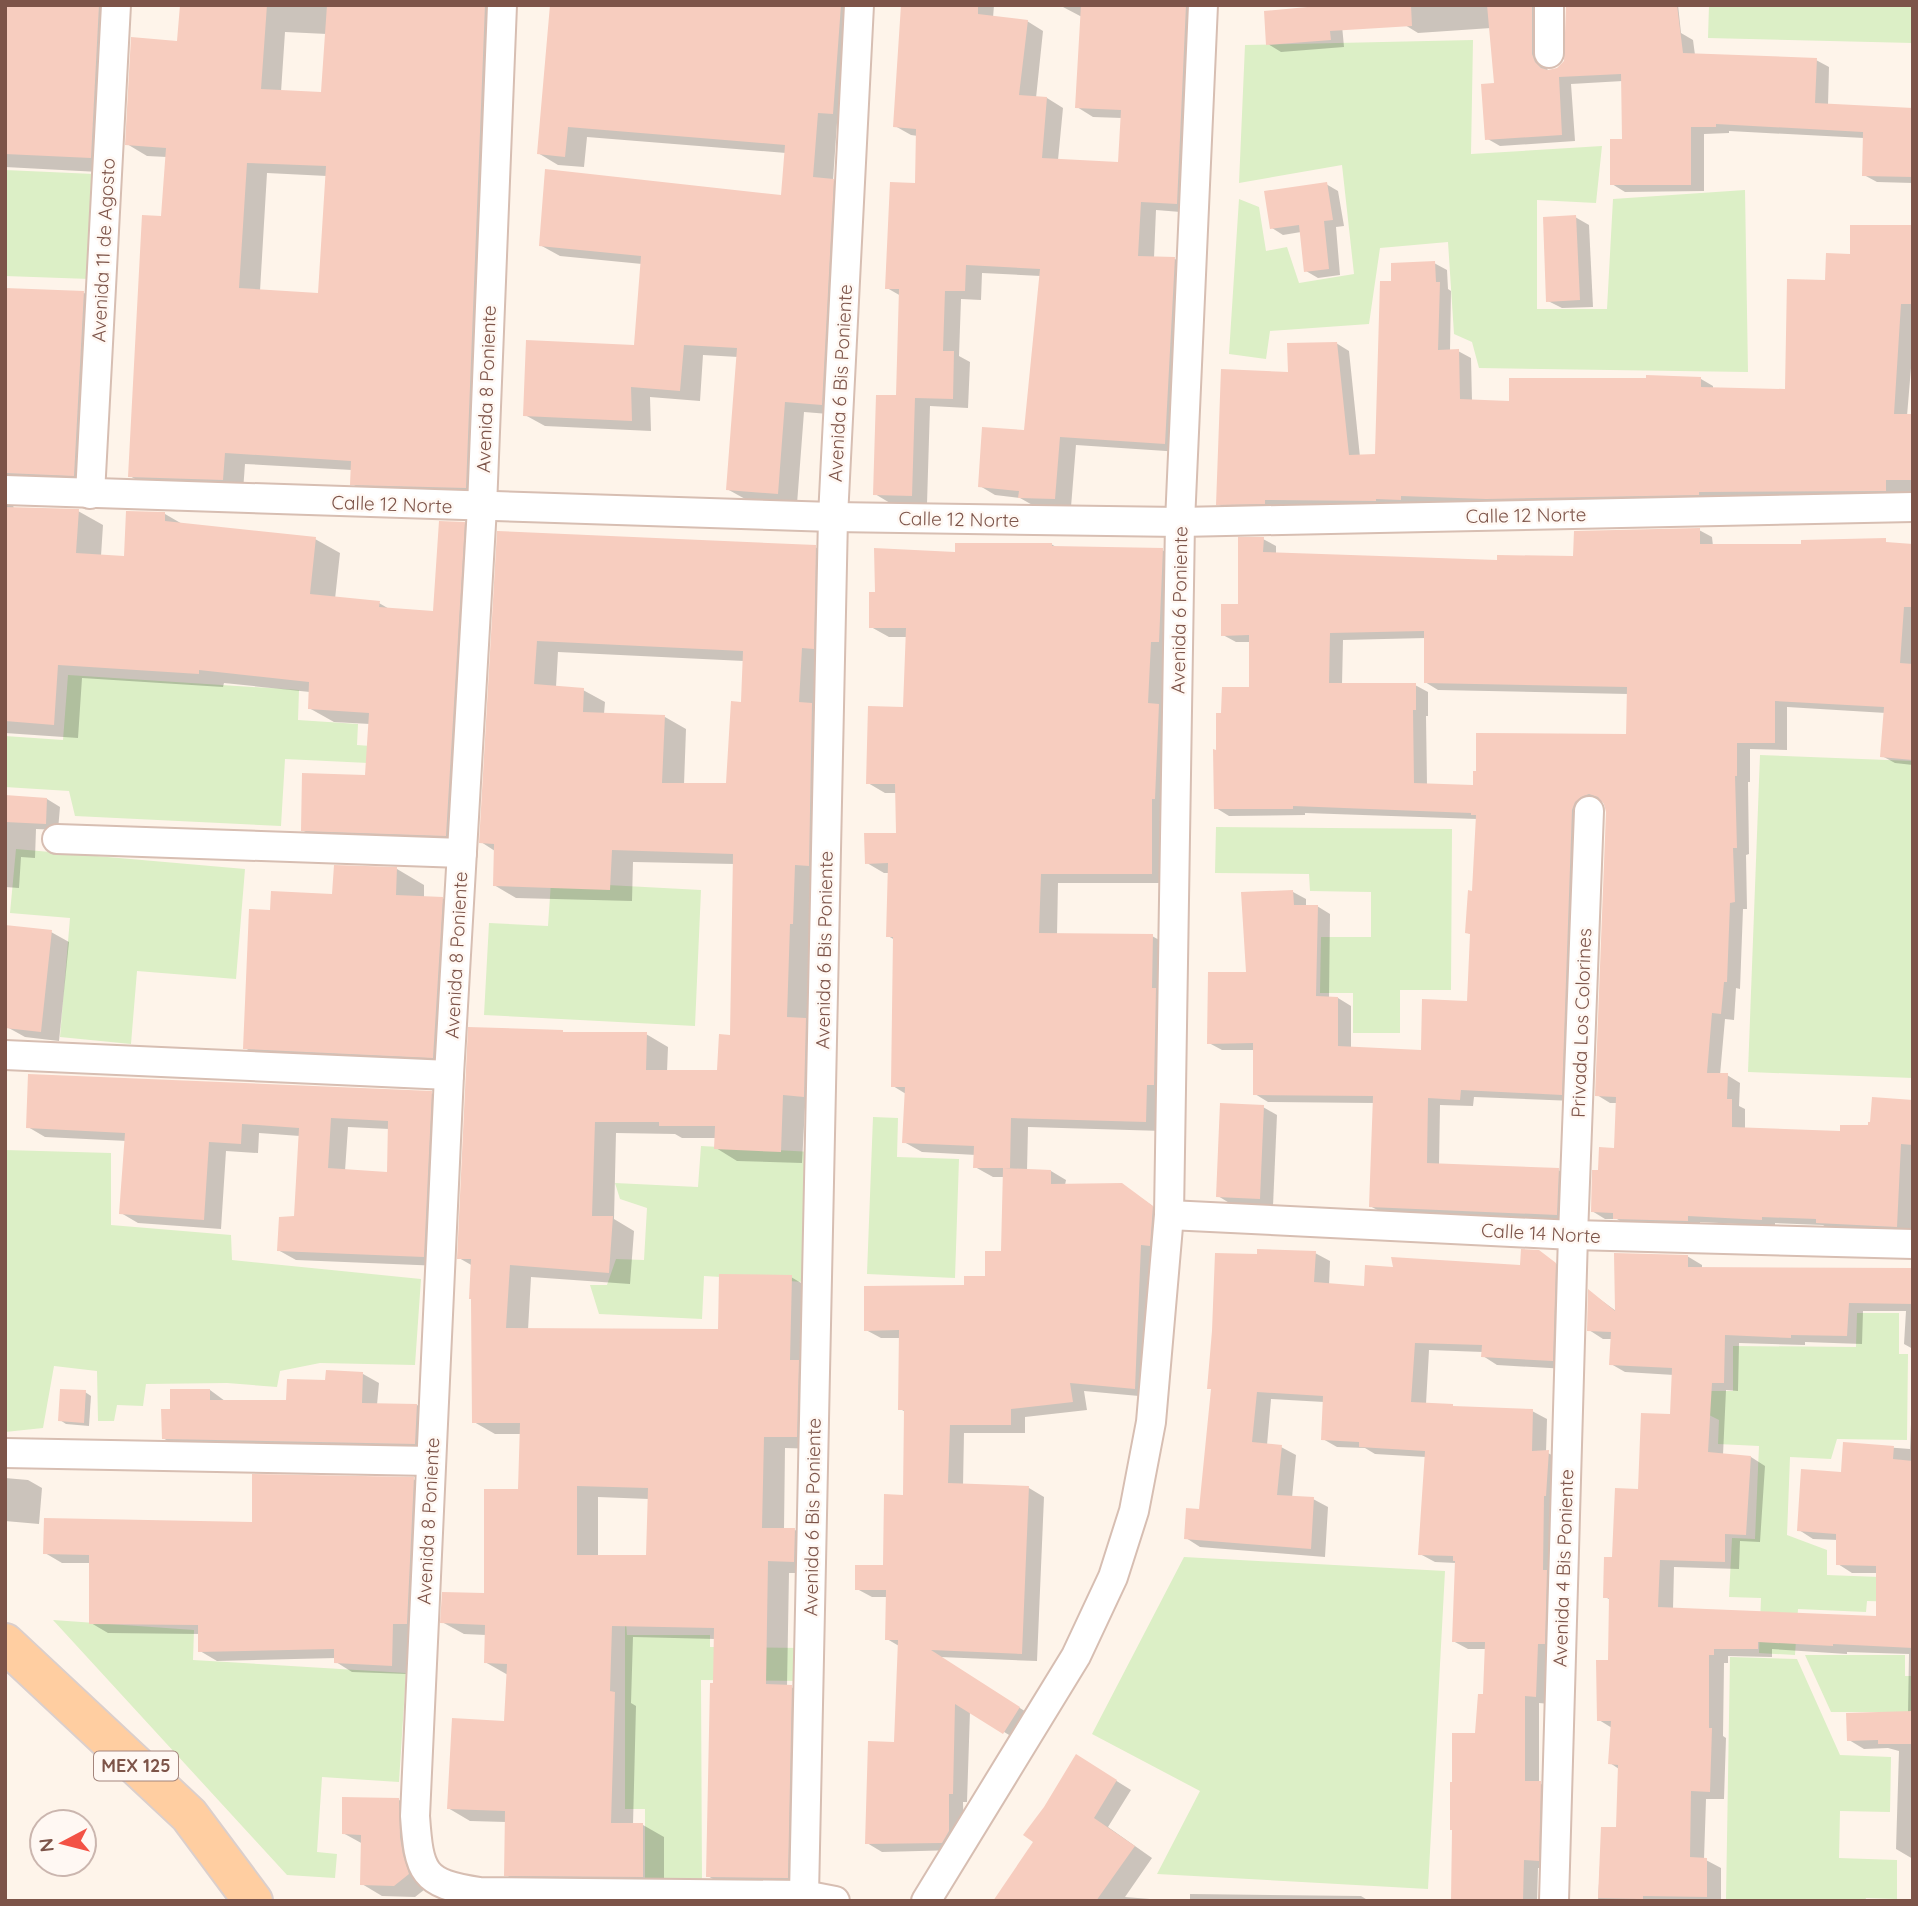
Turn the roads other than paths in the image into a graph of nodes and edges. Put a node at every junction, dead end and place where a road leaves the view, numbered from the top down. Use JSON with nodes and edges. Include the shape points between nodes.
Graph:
{"nodes":[{"id":1,"x":116,"y":5,"type":"edge"},
{"id":2,"x":502,"y":5,"type":"edge"},
{"id":3,"x":859,"y":5,"type":"edge"},
{"id":4,"x":1203,"y":5,"type":"edge"},
{"id":5,"x":1549,"y":5,"type":"edge"},
{"id":6,"x":1549,"y":53,"type":"dead end"},
{"id":7,"x":5,"y":490,"type":"edge"},
{"id":8,"x":90,"y":494,"type":"junction"},
{"id":9,"x":482,"y":507,"type":"junction"},
{"id":10,"x":1913,"y":508,"type":"edge"},
{"id":11,"x":833,"y":517,"type":"junction"},
{"id":12,"x":1180,"y":522,"type":"junction"},
{"id":13,"x":1589,"y":811,"type":"dead end"},
{"id":14,"x":57,"y":839,"type":"dead end"},
{"id":15,"x":462,"y":853,"type":"junction"},
{"id":16,"x":5,"y":1055,"type":"edge"},
{"id":17,"x":449,"y":1076,"type":"junction"},
{"id":18,"x":1169,"y":1214,"type":"junction"},
{"id":19,"x":1573,"y":1235,"type":"junction"},
{"id":20,"x":1913,"y":1244,"type":"edge"},
{"id":21,"x":5,"y":1453,"type":"edge"},
{"id":22,"x":431,"y":1461,"type":"junction"},
{"id":23,"x":5,"y":1643,"type":"edge"},
{"id":24,"x":804,"y":1895,"type":"junction"},
{"id":25,"x":253,"y":1901,"type":"edge"},
{"id":26,"x":835,"y":1901,"type":"edge"},
{"id":27,"x":926,"y":1901,"type":"edge"},
{"id":28,"x":1554,"y":1901,"type":"edge"}],
"edges":[{"from":1,"to":8,"type":"street","name":"Avenida 11 de Agosto"},
{"from":2,"to":9,"type":"street","name":"Avenida 8 Poniente"},
{"from":3,"to":11,"type":"street","name":"Avenida 6 Bis Poniente"},
{"from":4,"to":12,"type":"street","name":"Avenida 6 Poniente"},
{"from":5,"to":6,"type":"street"},
{"from":7,"to":8,"type":"street","name":"Calle 12 Norte"},
{"from":8,"to":9,"type":"street","name":"Calle 12 Norte"},
{"from":9,"to":11,"type":"street","name":"Calle 12 Norte"},
{"from":9,"to":15,"type":"street","name":"Avenida 8 Poniente"},
{"from":10,"to":12,"type":"street","name":"Calle 12 Norte"},
{"from":11,"to":12,"type":"street","name":"Calle 12 Norte"},
{"from":11,"to":24,"type":"street","name":"Avenida 6 Bis Poniente"},
{"from":12,"to":18,"type":"street","name":"Avenida 6 Poniente"},
{"from":13,"to":19,"type":"street","name":"Privada Los Colorines"},
{"from":14,"to":15,"type":"street"},
{"from":15,"to":17,"type":"street","name":"Avenida 8 Poniente"},
{"from":16,"to":17,"type":"street"},
{"from":17,"to":22,"type":"street","name":"Avenida 8 Poniente"},
{"from":18,"to":19,"type":"street","name":"Calle 14 Norte"},
{"from":18,"to":27,"type":"street","via":[[1151,1422],[1134,1511],[1113,1577],[1076,1656]]},
{"from":19,"to":20,"type":"street","name":"Calle 14 Norte"},
{"from":19,"to":28,"type":"street","name":"Avenida 4 Bis Poniente"},
{"from":21,"to":22,"type":"street"},
{"from":22,"to":24,"type":"street","name":"Avenida 8 Poniente","via":[[415,1816],[423,1869],[451,1888],[480,1892]]},
{"from":23,"to":25,"type":"main road","number":"MEX 125","via":[[189,1815]]},
{"from":24,"to":26,"type":"street"}]}
